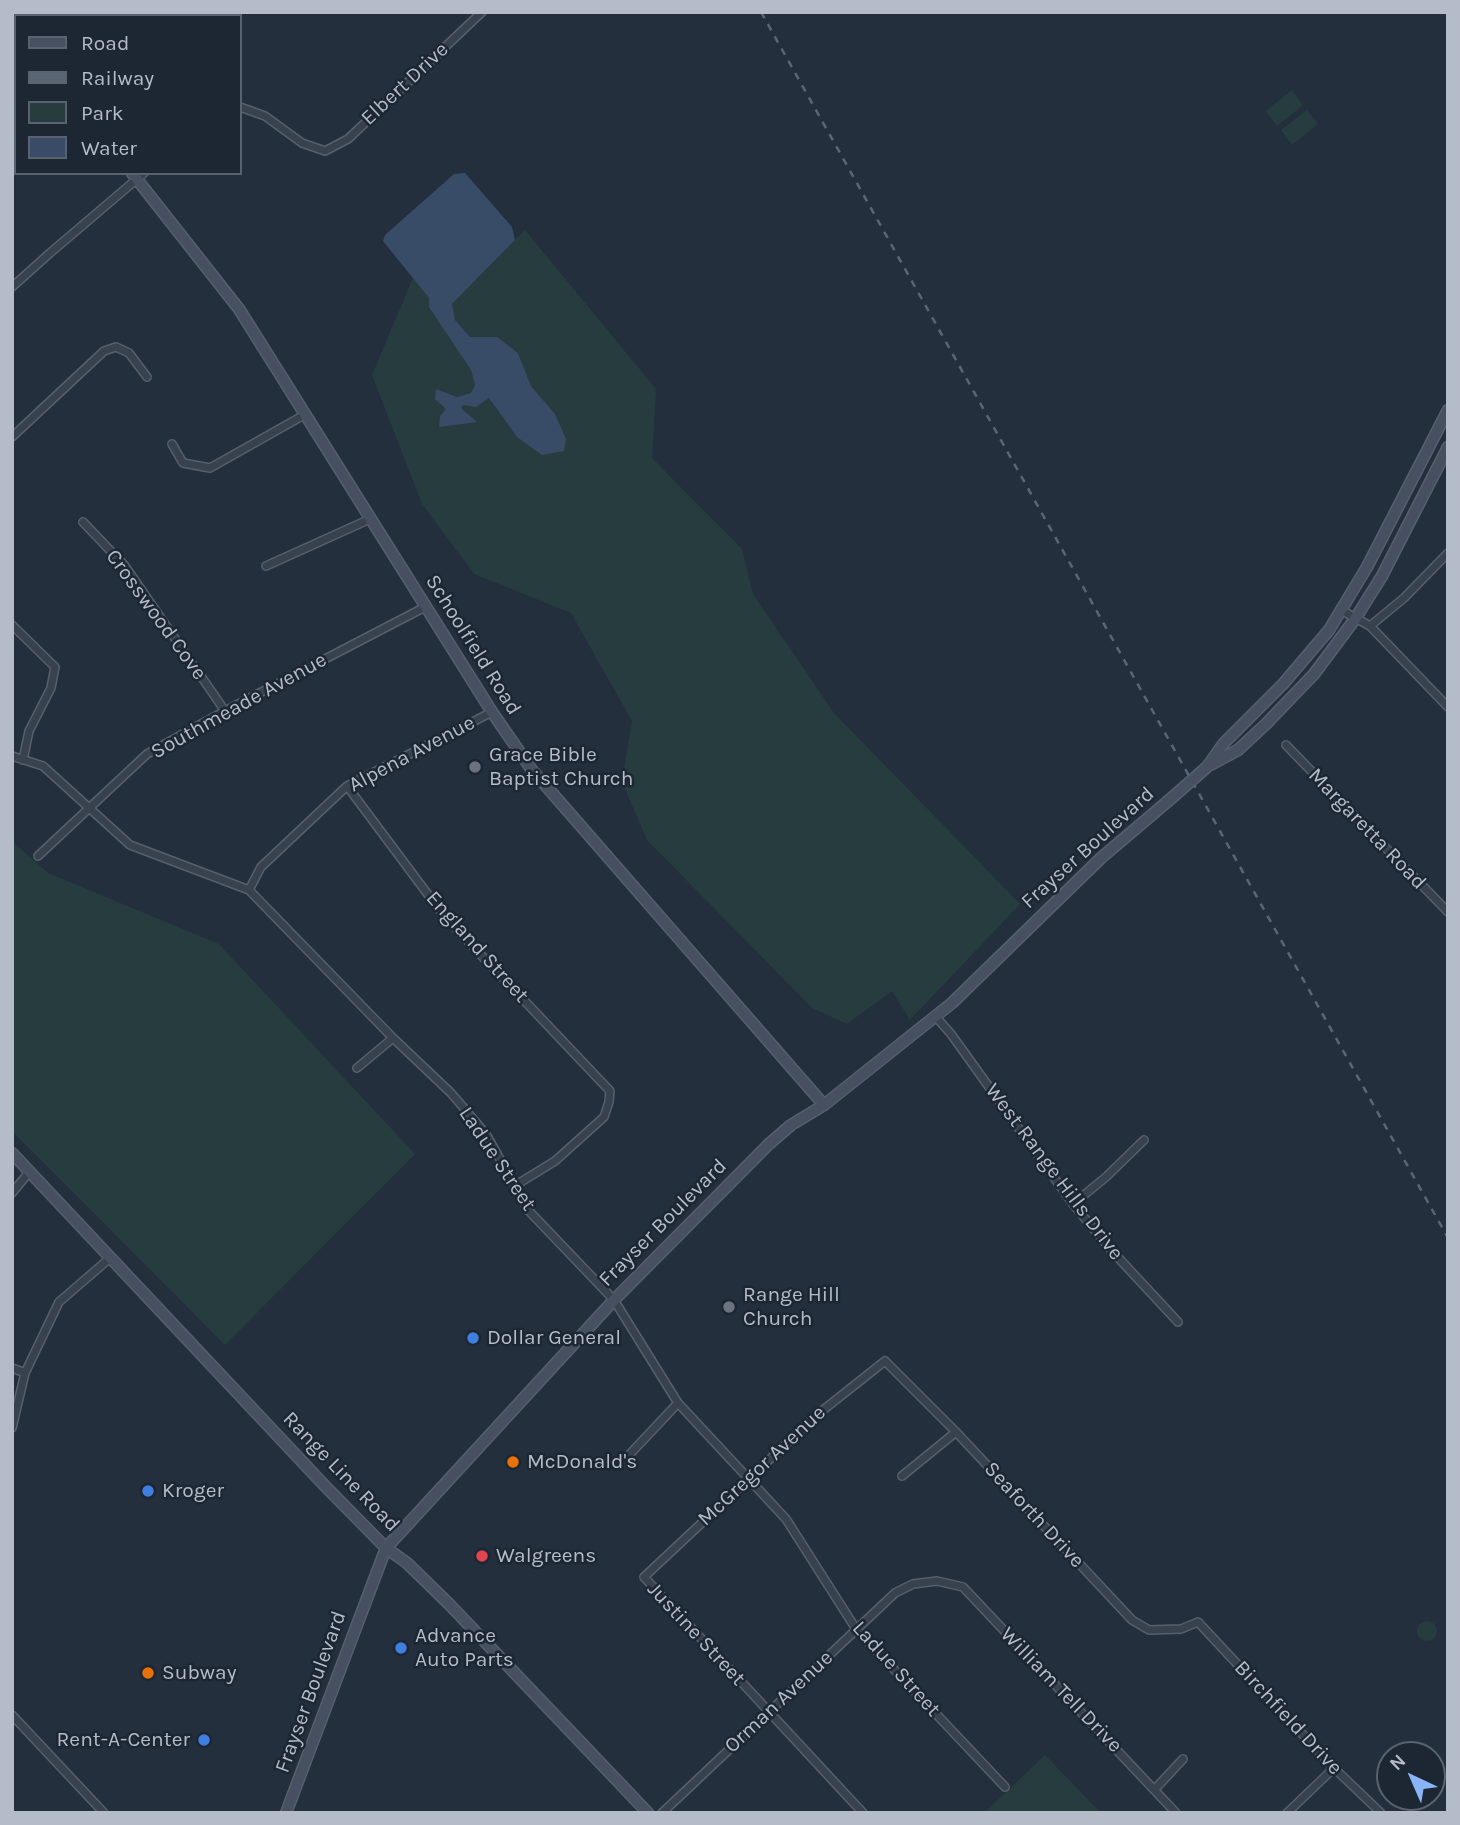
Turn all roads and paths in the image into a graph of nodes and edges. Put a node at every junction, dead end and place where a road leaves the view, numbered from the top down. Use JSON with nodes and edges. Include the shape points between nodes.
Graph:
{"nodes":[{"id":1,"x":482,"y":12,"type":"edge"},
{"id":2,"x":242,"y":108,"type":"edge"},
{"id":3,"x":138,"y":175,"type":"edge"},
{"id":4,"x":12,"y":288,"type":"edge"},
{"id":5,"x":147,"y":377,"type":"dead end"},
{"id":6,"x":1448,"y":410,"type":"edge"},
{"id":7,"x":304,"y":415,"type":"junction"},
{"id":8,"x":12,"y":437,"type":"edge"},
{"id":9,"x":172,"y":444,"type":"dead end"},
{"id":10,"x":1448,"y":447,"type":"edge"},
{"id":11,"x":370,"y":519,"type":"junction"},
{"id":12,"x":83,"y":522,"type":"dead end"},
{"id":13,"x":1448,"y":553,"type":"edge"},
{"id":14,"x":266,"y":566,"type":"dead end"},
{"id":15,"x":426,"y":606,"type":"junction"},
{"id":16,"x":1341,"y":610,"type":"junction"},
{"id":17,"x":1355,"y":619,"type":"junction"},
{"id":18,"x":12,"y":625,"type":"edge"},
{"id":19,"x":1370,"y":626,"type":"junction"},
{"id":20,"x":1448,"y":707,"type":"edge"},
{"id":21,"x":225,"y":711,"type":"junction"},
{"id":22,"x":492,"y":712,"type":"junction"},
{"id":23,"x":1286,"y":745,"type":"dead end"},
{"id":24,"x":12,"y":757,"type":"edge"},
{"id":25,"x":23,"y":760,"type":"junction"},
{"id":26,"x":1207,"y":767,"type":"junction"},
{"id":27,"x":347,"y":786,"type":"junction"},
{"id":28,"x":90,"y":809,"type":"junction"},
{"id":29,"x":37,"y":856,"type":"dead end"},
{"id":30,"x":249,"y":890,"type":"junction"},
{"id":31,"x":1448,"y":912,"type":"edge"},
{"id":32,"x":936,"y":1017,"type":"junction"},
{"id":33,"x":393,"y":1038,"type":"junction"},
{"id":34,"x":357,"y":1068,"type":"dead end"},
{"id":35,"x":824,"y":1105,"type":"junction"},
{"id":36,"x":1144,"y":1140,"type":"dead end"},
{"id":37,"x":12,"y":1153,"type":"edge"},
{"id":38,"x":30,"y":1171,"type":"junction"},
{"id":39,"x":516,"y":1185,"type":"junction"},
{"id":40,"x":12,"y":1193,"type":"edge"},
{"id":41,"x":1073,"y":1204,"type":"junction"},
{"id":42,"x":110,"y":1258,"type":"junction"},
{"id":43,"x":614,"y":1300,"type":"junction"},
{"id":44,"x":1178,"y":1322,"type":"dead end"},
{"id":45,"x":885,"y":1361,"type":"joint"},
{"id":46,"x":12,"y":1368,"type":"edge"},
{"id":47,"x":25,"y":1373,"type":"junction"},
{"id":48,"x":678,"y":1403,"type":"junction"},
{"id":49,"x":12,"y":1428,"type":"edge"},
{"id":50,"x":956,"y":1432,"type":"junction"},
{"id":51,"x":629,"y":1455,"type":"dead end"},
{"id":52,"x":902,"y":1476,"type":"dead end"},
{"id":53,"x":749,"y":1478,"type":"junction"},
{"id":54,"x":386,"y":1548,"type":"junction"},
{"id":55,"x":644,"y":1577,"type":"joint"},
{"id":56,"x":937,"y":1581,"type":"joint"},
{"id":57,"x":1198,"y":1622,"type":"joint"},
{"id":58,"x":856,"y":1629,"type":"junction"},
{"id":59,"x":769,"y":1713,"type":"junction"},
{"id":60,"x":12,"y":1714,"type":"edge"},
{"id":61,"x":1183,"y":1759,"type":"dead end"},
{"id":62,"x":1334,"y":1768,"type":"junction"},
{"id":63,"x":1005,"y":1787,"type":"dead end"},
{"id":64,"x":1155,"y":1789,"type":"junction"},
{"id":65,"x":104,"y":1813,"type":"edge"},
{"id":66,"x":286,"y":1813,"type":"edge"},
{"id":67,"x":648,"y":1813,"type":"edge"},
{"id":68,"x":662,"y":1813,"type":"edge"},
{"id":69,"x":863,"y":1813,"type":"edge"},
{"id":70,"x":1176,"y":1813,"type":"edge"},
{"id":71,"x":1287,"y":1813,"type":"edge"},
{"id":72,"x":1381,"y":1813,"type":"edge"}],
"edges":[{"from":1,"to":2,"type":"street","name":"Elbert Drive","via":[[348,139],[324,151]]},
{"from":3,"to":4,"type":"street"},
{"from":3,"to":7,"type":"main road","name":"Schoolfield Road","via":[[239,309]]},
{"from":5,"to":8,"type":"street","via":[[129,353],[116,347],[104,351]]},
{"from":6,"to":16,"type":"main road"},
{"from":7,"to":9,"type":"street","via":[[210,468],[183,463]]},
{"from":7,"to":11,"type":"main road","name":"Schoolfield Road"},
{"from":10,"to":17,"type":"main road"},
{"from":11,"to":14,"type":"street"},
{"from":11,"to":15,"type":"main road","name":"Schoolfield Road"},
{"from":12,"to":21,"type":"street","name":"Crosswood Cove","via":[[125,566]]},
{"from":13,"to":19,"type":"street"},
{"from":15,"to":21,"type":"street","name":"Southmeade Avenue"},
{"from":15,"to":22,"type":"main road","name":"Schoolfield Road"},
{"from":16,"to":17,"type":"street"},
{"from":16,"to":26,"type":"main road","via":[[1311,654],[1223,743]]},
{"from":17,"to":19,"type":"street"},
{"from":17,"to":26,"type":"main road","via":[[1314,674],[1266,724],[1238,750]]},
{"from":18,"to":25,"type":"street","via":[[55,667],[51,688],[29,731]]},
{"from":19,"to":20,"type":"street"},
{"from":21,"to":28,"type":"street","name":"Southmeade Avenue","via":[[147,754]]},
{"from":22,"to":27,"type":"street","name":"Alpena Avenue"},
{"from":22,"to":35,"type":"main road","name":"Schoolfield Road","via":[[532,770]]},
{"from":23,"to":31,"type":"street","name":"Margaretta Road"},
{"from":24,"to":25,"type":"street","name":"Ladue Street"},
{"from":25,"to":28,"type":"street","name":"Ladue Street","via":[[43,766]]},
{"from":26,"to":32,"type":"main road","name":"Frayser Boulevard","bridge":true,"via":[[1101,858]]},
{"from":27,"to":30,"type":"street","name":"Alpena Avenue","via":[[261,867]]},
{"from":27,"to":39,"type":"street","name":"England Street","via":[[444,916],[610,1091],[604,1117],[555,1161]]},
{"from":28,"to":29,"type":"street","name":"Southmeade Avenue"},
{"from":28,"to":30,"type":"street","name":"Ladue Street","via":[[131,845]]},
{"from":30,"to":33,"type":"street","name":"Ladue Street"},
{"from":32,"to":35,"type":"main road","name":"Frayser Boulevard"},
{"from":32,"to":41,"type":"street","name":"West Range Hills Drive"},
{"from":33,"to":34,"type":"street"},
{"from":33,"to":39,"type":"street","name":"Ladue Street","via":[[452,1093],[486,1134]]},
{"from":35,"to":43,"type":"main road","name":"Frayser Boulevard","via":[[769,1144]]},
{"from":36,"to":41,"type":"street"},
{"from":37,"to":38,"type":"main road","name":"Range Line Road"},
{"from":38,"to":40,"type":"street"},
{"from":38,"to":42,"type":"main road","name":"Range Line Road"},
{"from":39,"to":43,"type":"street","name":"Ladue Street","via":[[529,1211]]},
{"from":41,"to":44,"type":"street","name":"West Range Hills Drive"},
{"from":42,"to":47,"type":"street","via":[[59,1302]]},
{"from":42,"to":54,"type":"main road","name":"Range Line Road"},
{"from":43,"to":48,"type":"street","name":"Ladue Street"},
{"from":43,"to":54,"type":"main road","name":"Frayser Boulevard"},
{"from":45,"to":50,"type":"street","name":"Seaforth Drive"},
{"from":45,"to":53,"type":"street","name":"McGregor Avenue","via":[[818,1414]]},
{"from":46,"to":47,"type":"street"},
{"from":47,"to":49,"type":"street"},
{"from":48,"to":51,"type":"street"},
{"from":48,"to":53,"type":"street","name":"Ladue Street"},
{"from":50,"to":52,"type":"street"},
{"from":50,"to":57,"type":"street","name":"Seaforth Drive","via":[[1132,1620],[1149,1630],[1181,1629]]},
{"from":53,"to":55,"type":"street","name":"McGregor Avenue"},
{"from":53,"to":58,"type":"street","name":"Ladue Street","via":[[786,1519]]},
{"from":54,"to":66,"type":"main road","name":"Frayser Boulevard"},
{"from":54,"to":67,"type":"main road","name":"Range Line Road","via":[[449,1604]]},
{"from":55,"to":59,"type":"street","name":"Justine Street"},
{"from":56,"to":58,"type":"street","name":"Orman Avenue","via":[[895,1592]]},
{"from":56,"to":64,"type":"street","name":"William Tell Drive","via":[[962,1587]]},
{"from":57,"to":62,"type":"street","name":"Birchfield Drive"},
{"from":58,"to":59,"type":"street","name":"Orman Avenue"},
{"from":58,"to":63,"type":"street","name":"Ladue Street"},
{"from":59,"to":68,"type":"street","name":"Orman Avenue"},
{"from":59,"to":69,"type":"street","name":"Justine Street"},
{"from":60,"to":65,"type":"street"},
{"from":61,"to":64,"type":"street"},
{"from":62,"to":71,"type":"street"},
{"from":62,"to":72,"type":"street","name":"Birchfield Drive"},
{"from":64,"to":70,"type":"street","name":"William Tell Drive"}]}
